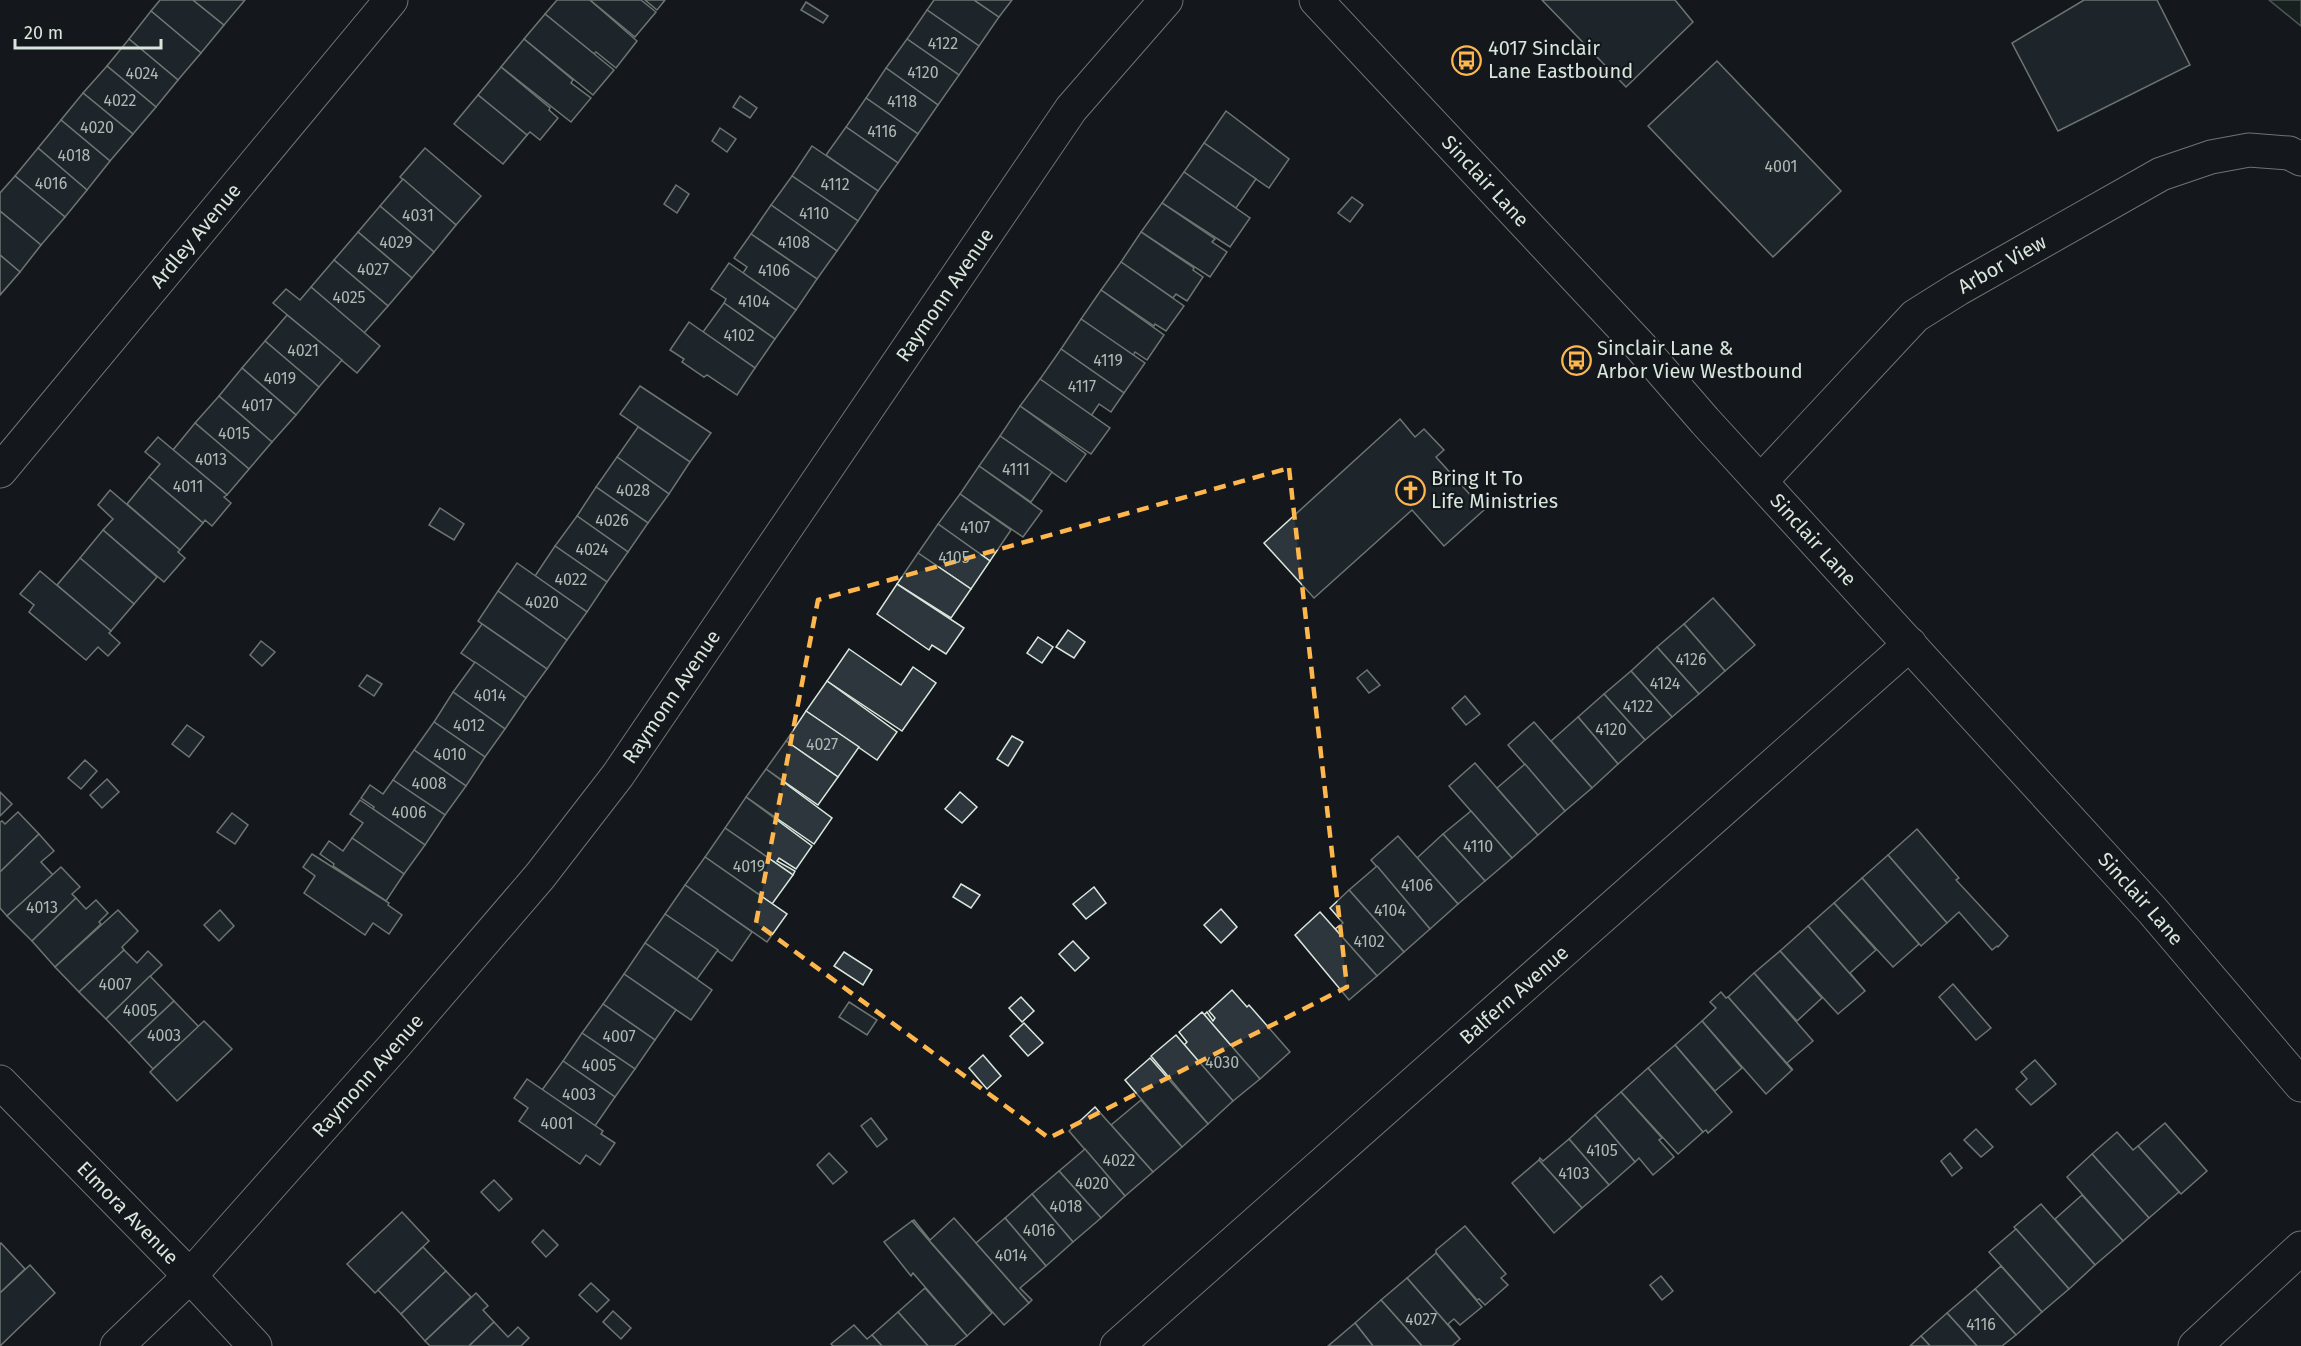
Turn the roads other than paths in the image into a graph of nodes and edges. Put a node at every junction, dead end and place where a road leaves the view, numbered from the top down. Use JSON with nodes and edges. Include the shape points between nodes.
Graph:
{"nodes":[{"id":1,"x":391,"y":0,"type":"edge"},
{"id":2,"x":1166,"y":0,"type":"edge"},
{"id":3,"x":1316,"y":0,"type":"edge"},
{"id":4,"x":2301,"y":159,"type":"edge"},
{"id":5,"x":0,"y":471,"type":"edge"},
{"id":6,"x":1761,"y":481,"type":"junction"},
{"id":7,"x":1910,"y":644,"type":"junction"},
{"id":8,"x":0,"y":1082,"type":"edge"},
{"id":9,"x":2301,"y":1085,"type":"edge"},
{"id":10,"x":2301,"y":1248,"type":"edge"},
{"id":11,"x":190,"y":1276,"type":"junction"},
{"id":12,"x":117,"y":1346,"type":"edge"},
{"id":13,"x":255,"y":1346,"type":"edge"},
{"id":14,"x":1117,"y":1346,"type":"edge"},
{"id":15,"x":2195,"y":1346,"type":"edge"}],
"edges":[{"from":1,"to":5,"type":"street","name":"Ardley Avenue"},
{"from":2,"to":11,"type":"street","name":"Raymonn Avenue","via":[[1071,108],[618,775],[540,876]]},
{"from":3,"to":6,"type":"street","name":"Sinclair Lane"},
{"from":4,"to":6,"type":"street","name":"Arbor View","via":[[2289,153],[2248,150],[2211,157],[2161,174],[1958,289],[1915,316]]},
{"from":6,"to":7,"type":"street","name":"Sinclair Lane"},
{"from":7,"to":9,"type":"street","name":"Sinclair Lane","via":[[2152,910]]},
{"from":7,"to":14,"type":"street","name":"Balfern Avenue"},
{"from":8,"to":11,"type":"street","name":"Elmora Avenue"},
{"from":10,"to":15,"type":"street"},
{"from":11,"to":12,"type":"street","name":"Raymonn Avenue"},
{"from":11,"to":13,"type":"street","name":"Elmora Avenue"}]}
